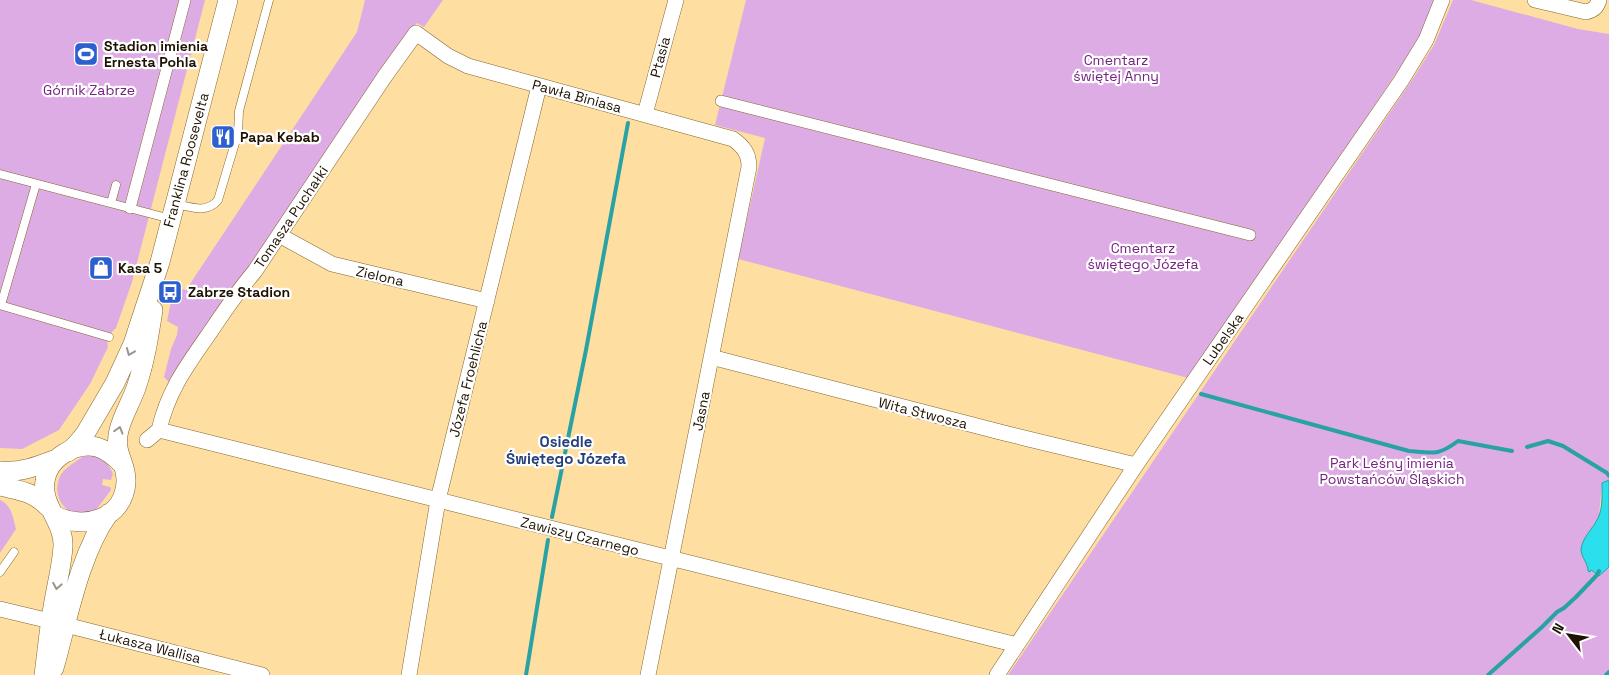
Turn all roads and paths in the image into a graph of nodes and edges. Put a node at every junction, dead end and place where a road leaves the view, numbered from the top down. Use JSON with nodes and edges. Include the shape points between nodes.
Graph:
{"nodes":[{"id":1,"x":185,"y":0,"type":"edge"},
{"id":2,"x":228,"y":0,"type":"edge"},
{"id":3,"x":269,"y":0,"type":"edge"},
{"id":4,"x":676,"y":0,"type":"edge"},
{"id":5,"x":1442,"y":0,"type":"edge"},
{"id":6,"x":1535,"y":0,"type":"edge"},
{"id":7,"x":1596,"y":5,"type":"edge"},
{"id":8,"x":416,"y":33,"type":"joint"},
{"id":9,"x":539,"y":86,"type":"junction"},
{"id":10,"x":721,"y":101,"type":"dead end"},
{"id":11,"x":645,"y":114,"type":"junction"},
{"id":12,"x":744,"y":148,"type":"joint"},
{"id":13,"x":0,"y":174,"type":"edge"},
{"id":14,"x":36,"y":184,"type":"junction"},
{"id":15,"x":116,"y":185,"type":"dead end"},
{"id":16,"x":111,"y":203,"type":"junction"},
{"id":17,"x":130,"y":208,"type":"junction"},
{"id":18,"x":173,"y":211,"type":"junction"},
{"id":19,"x":279,"y":235,"type":"junction"},
{"id":20,"x":1250,"y":235,"type":"dead end"},
{"id":21,"x":160,"y":262,"type":"junction"},
{"id":22,"x":487,"y":301,"type":"junction"},
{"id":23,"x":0,"y":305,"type":"edge"},
{"id":24,"x":109,"y":337,"type":"dead end"},
{"id":25,"x":711,"y":357,"type":"junction"},
{"id":26,"x":159,"y":430,"type":"junction"},
{"id":27,"x":147,"y":440,"type":"dead end"},
{"id":28,"x":62,"y":455,"type":"junction"},
{"id":29,"x":122,"y":464,"type":"junction"},
{"id":30,"x":1136,"y":465,"type":"junction"},
{"id":31,"x":0,"y":471,"type":"edge"},
{"id":32,"x":0,"y":486,"type":"edge"},
{"id":33,"x":438,"y":500,"type":"junction"},
{"id":34,"x":111,"y":510,"type":"junction"},
{"id":35,"x":51,"y":511,"type":"junction"},
{"id":36,"x":14,"y":552,"type":"dead end"},
{"id":37,"x":671,"y":559,"type":"junction"},
{"id":38,"x":0,"y":572,"type":"edge"},
{"id":39,"x":0,"y":609,"type":"edge"},
{"id":40,"x":58,"y":623,"type":"junction"},
{"id":41,"x":1017,"y":645,"type":"junction"},
{"id":42,"x":44,"y":675,"type":"edge"},
{"id":43,"x":52,"y":675,"type":"edge"},
{"id":44,"x":262,"y":675,"type":"edge"},
{"id":45,"x":409,"y":675,"type":"edge"},
{"id":46,"x":648,"y":675,"type":"edge"},
{"id":47,"x":997,"y":675,"type":"edge"}],
"edges":[{"from":1,"to":17,"type":"street"},
{"from":2,"to":18,"type":"street","name":"Franklina Roosevelta"},
{"from":3,"to":18,"type":"lane","via":[[239,111],[238,132],[218,200],[204,209]]},
{"from":4,"to":11,"type":"street","name":"Ptasia"},
{"from":5,"to":30,"type":"street","name":"Lubelska","via":[[1426,40],[1401,81]]},
{"from":6,"to":7,"type":"street","via":[[1586,12]]},
{"from":8,"to":9,"type":"street","name":"Pawła Biniasa","via":[[468,66]]},
{"from":8,"to":19,"type":"street","name":"Tomasza Puchałki"},
{"from":9,"to":11,"type":"street","name":"Pawła Biniasa"},
{"from":9,"to":22,"type":"street","name":"Józefa Froehlicha"},
{"from":10,"to":20,"type":"street"},
{"from":11,"to":12,"type":"street","name":"Pawła Biniasa","via":[[733,139]]},
{"from":12,"to":25,"type":"street","name":"Jasna","via":[[749,168]]},
{"from":13,"to":14,"type":"lane"},
{"from":14,"to":16,"type":"lane"},
{"from":14,"to":23,"type":"lane"},
{"from":15,"to":16,"type":"lane"},
{"from":16,"to":17,"type":"lane"},
{"from":17,"to":18,"type":"lane"},
{"from":18,"to":21,"type":"street","name":"Franklina Roosevelta"},
{"from":19,"to":22,"type":"street","name":"Zielona","via":[[332,264]]},
{"from":19,"to":26,"type":"street","name":"Tomasza Puchałki","via":[[176,382]]},
{"from":21,"to":28,"type":"street","name":"Franklina Roosevelta","one_way":true,"via":[[124,366],[85,434]]},
{"from":29,"to":21,"type":"street","name":"Franklina Roosevelta","one_way":true,"via":[[117,438],[146,354]]},
{"from":22,"to":33,"type":"street","name":"Józefa Froehlicha"},
{"from":23,"to":24,"type":"lane"},
{"from":25,"to":30,"type":"street","name":"Wita Stwosza"},
{"from":25,"to":37,"type":"street","name":"Jasna"},
{"from":26,"to":27,"type":"street"},
{"from":26,"to":33,"type":"street","name":"Zawiszy Czarnego"},
{"from":28,"to":29,"type":"street","via":[[81,447],[98,448]]},
{"from":28,"to":31,"type":"street","via":[[15,472]]},
{"from":28,"to":35,"type":"street","via":[[50,466],[45,481],[44,489]]},
{"from":29,"to":34,"type":"street","via":[[126,478],[124,491]]},
{"from":30,"to":41,"type":"street","name":"Lubelska"},
{"from":32,"to":35,"type":"street","via":[[32,494]]},
{"from":33,"to":37,"type":"street","name":"Zawiszy Czarnego"},
{"from":33,"to":45,"type":"street","name":"Józefa Froehlicha"},
{"from":34,"to":35,"type":"street","via":[[96,521],[88,522],[70,522]]},
{"from":34,"to":40,"type":"street","via":[[94,540]]},
{"from":35,"to":40,"type":"street","one_way":true,"via":[[63,545]]},
{"from":36,"to":38,"type":"lane"},
{"from":37,"to":41,"type":"street","name":"Zawiszy Czarnego"},
{"from":37,"to":46,"type":"street","name":"Jasna"},
{"from":39,"to":40,"type":"street","name":"Łukasza Wallisa"},
{"from":40,"to":42,"type":"street"},
{"from":40,"to":43,"type":"street"},
{"from":40,"to":44,"type":"street","name":"Łukasza Wallisa"},
{"from":41,"to":47,"type":"street","name":"Lubelska"}]}
